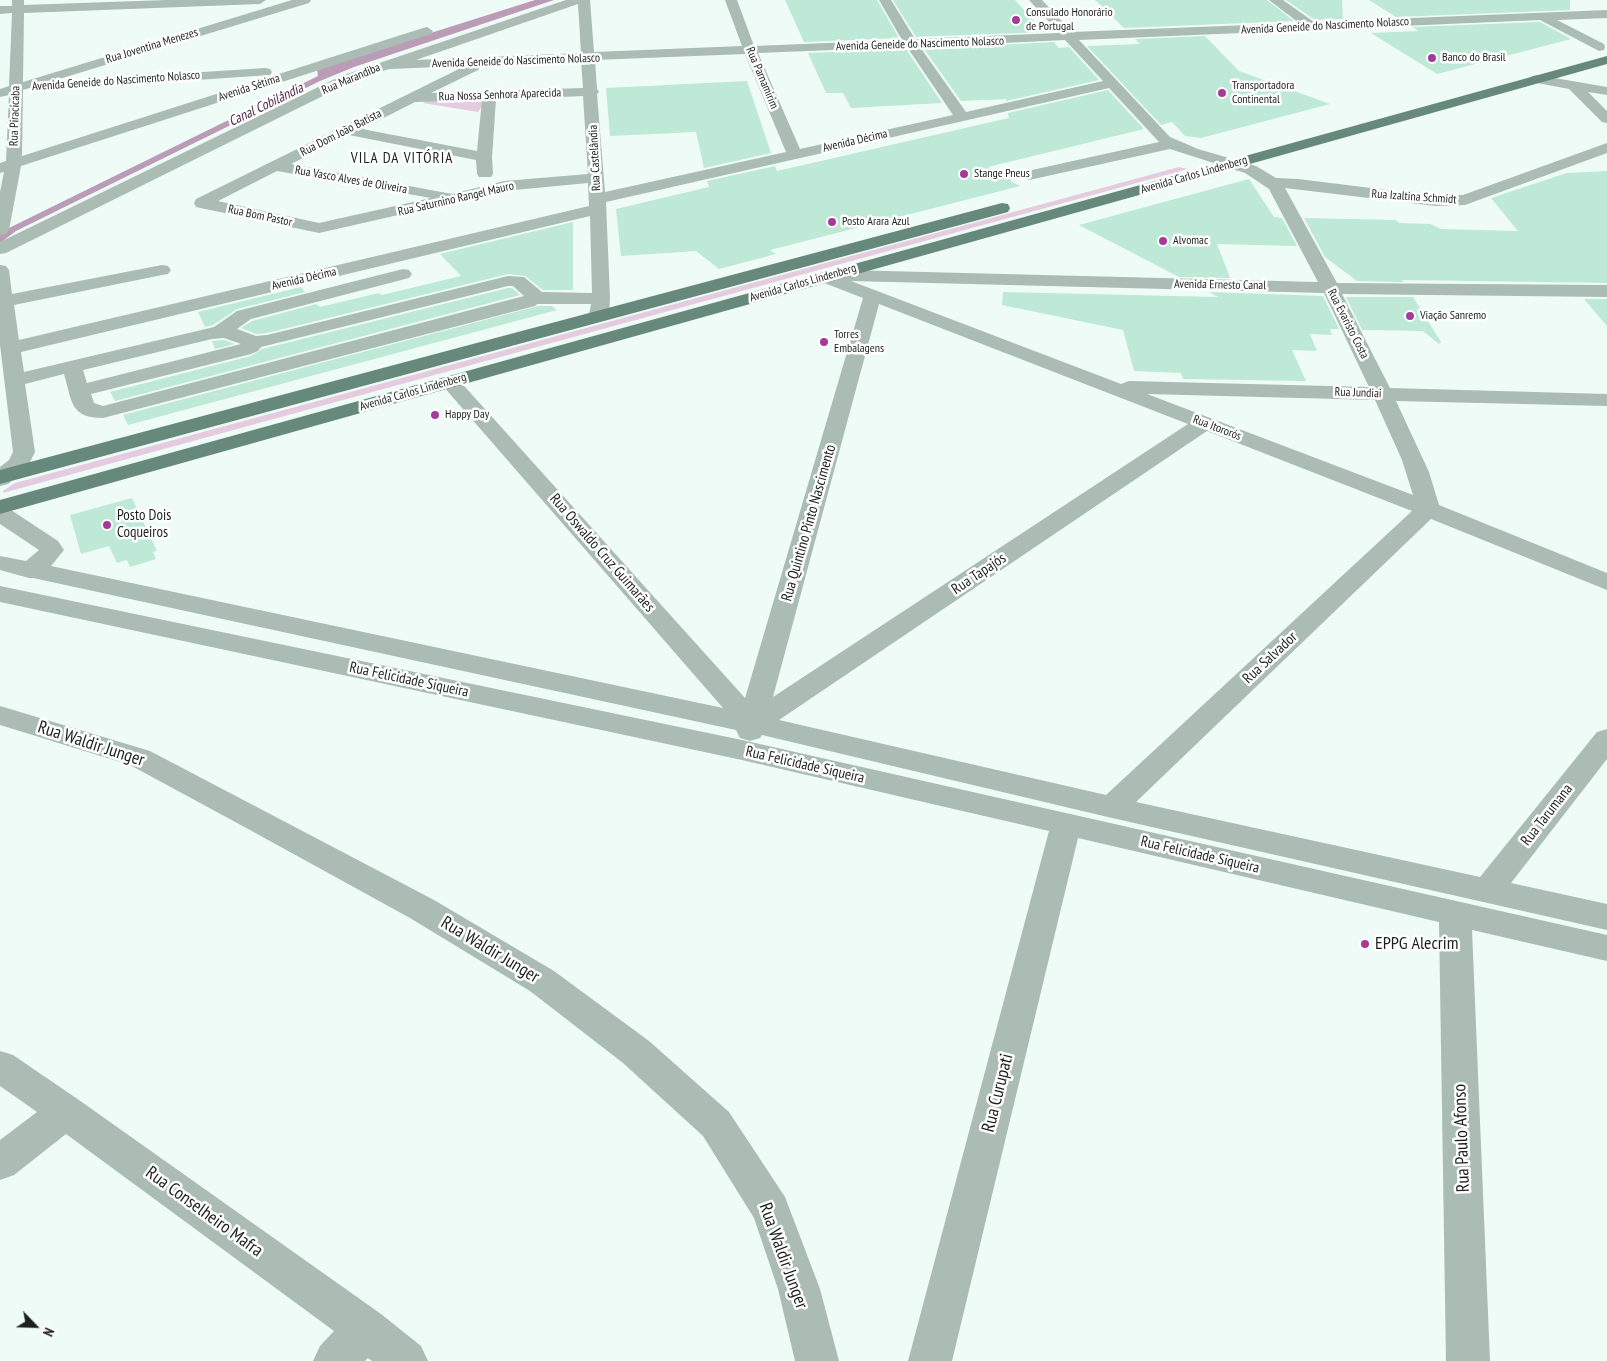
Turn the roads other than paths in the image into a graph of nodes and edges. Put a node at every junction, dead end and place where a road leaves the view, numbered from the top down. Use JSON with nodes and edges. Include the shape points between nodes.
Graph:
{"nodes":[{"id":1,"x":150,"y":0,"type":"edge"},
{"id":2,"x":260,"y":0,"type":"edge"},
{"id":3,"x":304,"y":0,"type":"edge"},
{"id":4,"x":578,"y":0,"type":"edge"},
{"id":5,"x":584,"y":0,"type":"edge"},
{"id":6,"x":731,"y":0,"type":"edge"},
{"id":7,"x":885,"y":0,"type":"edge"},
{"id":8,"x":1035,"y":0,"type":"edge"},
{"id":9,"x":1275,"y":0,"type":"edge"},
{"id":10,"x":1519,"y":4,"type":"dead end"},
{"id":11,"x":18,"y":5,"type":"edge"},
{"id":12,"x":0,"y":6,"type":"edge"},
{"id":13,"x":0,"y":10,"type":"edge"},
{"id":14,"x":1607,"y":14,"type":"edge"},
{"id":15,"x":1542,"y":17,"type":"junction"},
{"id":16,"x":444,"y":26,"type":"dead end"},
{"id":17,"x":1312,"y":27,"type":"junction"},
{"id":18,"x":1070,"y":38,"type":"junction"},
{"id":19,"x":912,"y":45,"type":"junction"},
{"id":20,"x":1603,"y":46,"type":"edge"},
{"id":21,"x":750,"y":51,"type":"junction"},
{"id":22,"x":1581,"y":52,"type":"dead end"},
{"id":23,"x":587,"y":58,"type":"junction"},
{"id":24,"x":1607,"y":60,"type":"edge"},
{"id":25,"x":480,"y":63,"type":"junction"},
{"id":26,"x":384,"y":66,"type":"junction"},
{"id":27,"x":306,"y":69,"type":"junction"},
{"id":28,"x":1607,"y":77,"type":"edge"},
{"id":29,"x":1536,"y":79,"type":"junction"},
{"id":30,"x":1113,"y":83,"type":"junction"},
{"id":31,"x":1573,"y":85,"type":"junction"},
{"id":32,"x":0,"y":88,"type":"edge"},
{"id":33,"x":17,"y":88,"type":"junction"},
{"id":34,"x":1607,"y":90,"type":"edge"},
{"id":35,"x":592,"y":92,"type":"junction"},
{"id":36,"x":0,"y":93,"type":"edge"},
{"id":37,"x":489,"y":96,"type":"junction"},
{"id":38,"x":409,"y":98,"type":"junction"},
{"id":39,"x":393,"y":106,"type":"junction"},
{"id":40,"x":440,"y":111,"type":"dead end"},
{"id":41,"x":962,"y":117,"type":"junction"},
{"id":42,"x":1607,"y":119,"type":"edge"},
{"id":43,"x":346,"y":130,"type":"junction"},
{"id":44,"x":1171,"y":144,"type":"junction"},
{"id":45,"x":1223,"y":148,"type":"dead end"},
{"id":46,"x":1607,"y":148,"type":"edge"},
{"id":47,"x":1201,"y":154,"type":"junction"},
{"id":48,"x":795,"y":155,"type":"junction"},
{"id":49,"x":484,"y":157,"type":"junction"},
{"id":50,"x":1174,"y":161,"type":"dead end"},
{"id":51,"x":1235,"y":163,"type":"junction"},
{"id":52,"x":7,"y":166,"type":"edge"},
{"id":53,"x":274,"y":166,"type":"junction"},
{"id":54,"x":1029,"y":175,"type":"dead end"},
{"id":55,"x":595,"y":178,"type":"junction"},
{"id":56,"x":1273,"y":183,"type":"junction"},
{"id":57,"x":486,"y":191,"type":"junction"},
{"id":58,"x":458,"y":198,"type":"junction"},
{"id":59,"x":1022,"y":202,"type":"dead end"},
{"id":60,"x":202,"y":204,"type":"joint"},
{"id":61,"x":597,"y":204,"type":"junction"},
{"id":62,"x":0,"y":227,"type":"edge"},
{"id":63,"x":319,"y":228,"type":"joint"},
{"id":64,"x":0,"y":250,"type":"edge"},
{"id":65,"x":0,"y":270,"type":"edge"},
{"id":66,"x":162,"y":270,"type":"dead end"},
{"id":67,"x":414,"y":271,"type":"dead end"},
{"id":68,"x":830,"y":276,"type":"junction"},
{"id":69,"x":1330,"y":288,"type":"junction"},
{"id":70,"x":1607,"y":292,"type":"edge"},
{"id":71,"x":873,"y":294,"type":"junction"},
{"id":72,"x":535,"y":298,"type":"junction"},
{"id":73,"x":4,"y":301,"type":"junction"},
{"id":74,"x":600,"y":307,"type":"junction"},
{"id":75,"x":220,"y":332,"type":"junction"},
{"id":76,"x":254,"y":342,"type":"junction"},
{"id":77,"x":11,"y":348,"type":"junction"},
{"id":78,"x":72,"y":366,"type":"junction"},
{"id":79,"x":15,"y":380,"type":"junction"},
{"id":80,"x":450,"y":382,"type":"junction"},
{"id":81,"x":1109,"y":386,"type":"junction"},
{"id":82,"x":80,"y":391,"type":"junction"},
{"id":83,"x":1383,"y":394,"type":"junction"},
{"id":84,"x":1607,"y":400,"type":"edge"},
{"id":85,"x":1206,"y":423,"type":"junction"},
{"id":86,"x":1,"y":477,"type":"edge"},
{"id":87,"x":0,"y":507,"type":"edge"},
{"id":88,"x":1428,"y":510,"type":"junction"},
{"id":89,"x":0,"y":513,"type":"edge"},
{"id":90,"x":0,"y":563,"type":"edge"},
{"id":91,"x":29,"y":571,"type":"junction"},
{"id":92,"x":1607,"y":582,"type":"edge"},
{"id":93,"x":0,"y":594,"type":"edge"},
{"id":94,"x":0,"y":715,"type":"edge"},
{"id":95,"x":747,"y":737,"type":"junction"},
{"id":96,"x":1607,"y":739,"type":"edge"},
{"id":97,"x":1112,"y":807,"type":"junction"},
{"id":98,"x":1066,"y":824,"type":"junction"},
{"id":99,"x":1488,"y":890,"type":"junction"},
{"id":100,"x":1455,"y":914,"type":"junction"},
{"id":101,"x":1607,"y":917,"type":"edge"},
{"id":102,"x":1607,"y":948,"type":"edge"},
{"id":103,"x":0,"y":1066,"type":"edge"},
{"id":104,"x":66,"y":1112,"type":"junction"},
{"id":105,"x":0,"y":1163,"type":"edge"},
{"id":106,"x":366,"y":1329,"type":"junction"},
{"id":107,"x":335,"y":1361,"type":"edge"},
{"id":108,"x":406,"y":1361,"type":"edge"},
{"id":109,"x":817,"y":1361,"type":"edge"},
{"id":110,"x":930,"y":1361,"type":"edge"},
{"id":111,"x":1468,"y":1361,"type":"edge"}],
"edges":[{"from":1,"to":11,"type":"street"},
{"from":2,"to":11,"type":"street"},
{"from":3,"to":33,"type":"street","name":"Rua Joventina Menezes"},
{"from":4,"to":26,"type":"street","name":"Rua Marandiba"},
{"from":5,"to":23,"type":"street","name":"Rua Castelândia"},
{"from":6,"to":21,"type":"street","name":"Rua Parnamirim"},
{"from":7,"to":19,"type":"street"},
{"from":8,"to":18,"type":"street"},
{"from":9,"to":17,"type":"street"},
{"from":10,"to":15,"type":"street"},
{"from":11,"to":12,"type":"street"},
{"from":11,"to":13,"type":"street"},
{"from":11,"to":33,"type":"street","name":"Rua Piracicaba"},
{"from":14,"to":15,"type":"street","name":"Avenida Geneide do Nascimento Nolasco"},
{"from":15,"to":17,"type":"street","name":"Avenida Geneide do Nascimento Nolasco"},
{"from":15,"to":20,"type":"street"},
{"from":16,"to":27,"type":"street","name":"Avenida Sétima"},
{"from":17,"to":18,"type":"street","name":"Avenida Geneide do Nascimento Nolasco"},
{"from":18,"to":19,"type":"street","name":"Avenida Geneide do Nascimento Nolasco"},
{"from":18,"to":30,"type":"street"},
{"from":19,"to":21,"type":"street","name":"Avenida Geneide do Nascimento Nolasco"},
{"from":19,"to":41,"type":"street"},
{"from":20,"to":22,"type":"main road"},
{"from":21,"to":23,"type":"street","name":"Avenida Geneide do Nascimento Nolasco"},
{"from":21,"to":48,"type":"street","name":"Rua Parnamirim"},
{"from":23,"to":25,"type":"street","name":"Avenida Geneide do Nascimento Nolasco"},
{"from":23,"to":35,"type":"street","name":"Rua Castelândia"},
{"from":24,"to":29,"type":"main road","name":"Avenida Carlos Lindenberg"},
{"from":25,"to":26,"type":"street","name":"Avenida Geneide do Nascimento Nolasco"},
{"from":25,"to":38,"type":"street","name":"Rua Dom João Batista"},
{"from":26,"to":64,"type":"street","name":"Rua Marandiba","via":[[346,79]]},
{"from":27,"to":33,"type":"street","name":"Avenida Geneide do Nascimento Nolasco"},
{"from":27,"to":52,"type":"street","name":"Avenida Sétima"},
{"from":28,"to":31,"type":"street"},
{"from":29,"to":31,"type":"street"},
{"from":29,"to":51,"type":"main road","name":"Avenida Carlos Lindenberg"},
{"from":30,"to":41,"type":"street","name":"Avenida Décima"},
{"from":30,"to":44,"type":"street"},
{"from":31,"to":34,"type":"street"},
{"from":31,"to":42,"type":"street"},
{"from":32,"to":33,"type":"street"},
{"from":33,"to":36,"type":"street","name":"Rua Joventina Menezes"},
{"from":33,"to":52,"type":"street","name":"Rua Piracicaba"},
{"from":35,"to":37,"type":"street","name":"Rua Nossa Senhora Aparecida"},
{"from":35,"to":55,"type":"street","name":"Rua Castelândia"},
{"from":37,"to":38,"type":"street","name":"Rua Nossa Senhora Aparecida"},
{"from":37,"to":49,"type":"street","via":[[481,116]]},
{"from":38,"to":39,"type":"street","name":"Rua Dom João Batista"},
{"from":39,"to":40,"type":"street"},
{"from":39,"to":43,"type":"street","name":"Rua Dom João Batista"},
{"from":41,"to":48,"type":"street","name":"Avenida Décima"},
{"from":43,"to":49,"type":"street"},
{"from":43,"to":53,"type":"street","name":"Rua Dom João Batista"},
{"from":44,"to":47,"type":"street"},
{"from":44,"to":54,"type":"street"},
{"from":45,"to":47,"type":"main road","name":"Avenida Carlos Lindenberg"},
{"from":46,"to":56,"type":"street","name":"Rua Izaltina Schmidt","via":[[1465,200],[1427,200]]},
{"from":47,"to":50,"type":"main road","name":"Avenida Carlos Lindenberg"},
{"from":47,"to":51,"type":"street"},
{"from":48,"to":61,"type":"street","name":"Avenida Décima"},
{"from":49,"to":57,"type":"street"},
{"from":51,"to":56,"type":"street"},
{"from":51,"to":68,"type":"main road","name":"Avenida Carlos Lindenberg"},
{"from":52,"to":62,"type":"street","name":"Rua Piracicaba"},
{"from":53,"to":58,"type":"street","name":"Rua Vasco Alves de Oliveira"},
{"from":53,"to":60,"type":"street","name":"Rua Dom João Batista"},
{"from":55,"to":57,"type":"street","name":"Rua Saturnino Rangel Mauro","via":[[522,184]]},
{"from":55,"to":61,"type":"street","name":"Rua Castelândia"},
{"from":56,"to":69,"type":"street","name":"Rua Evaristo Costa"},
{"from":57,"to":58,"type":"street","name":"Rua Saturnino Rangel Mauro"},
{"from":58,"to":63,"type":"street","name":"Rua Saturnino Rangel Mauro"},
{"from":59,"to":74,"type":"main road","name":"Avenida Carlos Lindenberg"},
{"from":60,"to":63,"type":"street","name":"Rua Bom Pastor"},
{"from":61,"to":74,"type":"street","name":"Rua Castelândia"},
{"from":61,"to":77,"type":"street","name":"Avenida Décima"},
{"from":65,"to":73,"type":"street"},
{"from":66,"to":73,"type":"street"},
{"from":67,"to":75,"type":"street","via":[[244,316]]},
{"from":68,"to":69,"type":"street","name":"Avenida Ernesto Canal"},
{"from":68,"to":71,"type":"street","name":"Rua Itororós"},
{"from":68,"to":80,"type":"main road","name":"Avenida Carlos Lindenberg"},
{"from":69,"to":70,"type":"street","name":"Avenida Ernesto Canal"},
{"from":69,"to":83,"type":"street","name":"Rua Evaristo Costa"},
{"from":71,"to":81,"type":"street","name":"Rua Itororós"},
{"from":71,"to":95,"type":"street","name":"Rua Quintino Pinto Nascimento"},
{"from":72,"to":74,"type":"street"},
{"from":72,"to":76,"type":"street","via":[[518,281],[508,281]]},
{"from":72,"to":82,"type":"street","via":[[103,412],[86,410]]},
{"from":73,"to":77,"type":"street"},
{"from":74,"to":86,"type":"main road","name":"Avenida Carlos Lindenberg"},
{"from":75,"to":76,"type":"street"},
{"from":75,"to":78,"type":"street"},
{"from":76,"to":82,"type":"street","via":[[244,350]]},
{"from":77,"to":79,"type":"street"},
{"from":78,"to":79,"type":"street"},
{"from":78,"to":82,"type":"street"},
{"from":79,"to":86,"type":"street","via":[[24,452],[19,462]]},
{"from":80,"to":87,"type":"main road","name":"Avenida Carlos Lindenberg"},
{"from":80,"to":95,"type":"street","name":"Rua Oswaldo Cruz Guimarães"},
{"from":81,"to":83,"type":"street","name":"Rua Jundiai"},
{"from":81,"to":85,"type":"street","name":"Rua Itororós"},
{"from":83,"to":84,"type":"street","name":"Rua Jundiai"},
{"from":83,"to":88,"type":"street","name":"Rua Evaristo Costa","via":[[1424,485]]},
{"from":85,"to":88,"type":"street","name":"Rua Itororós"},
{"from":85,"to":95,"type":"street","name":"Rua Tapajós"},
{"from":88,"to":92,"type":"street","name":"Rua Itororós"},
{"from":88,"to":97,"type":"street","name":"Rua Salvador"},
{"from":89,"to":91,"type":"street","via":[[52,550]]},
{"from":90,"to":91,"type":"street","name":"Rua Felicidade Siqueira"},
{"from":91,"to":95,"type":"street","name":"Rua Felicidade Siqueira"},
{"from":93,"to":95,"type":"street","name":"Rua Felicidade Siqueira"},
{"from":94,"to":109,"type":"street","name":"Rua Waldir Junger","via":[[140,758],[253,817],[422,909],[542,981],[636,1052],[716,1124],[771,1210],[799,1290]]},
{"from":95,"to":97,"type":"street","name":"Rua Felicidade Siqueira"},
{"from":95,"to":98,"type":"street","name":"Rua Felicidade Siqueira"},
{"from":96,"to":99,"type":"street","name":"Rua Tarumana"},
{"from":97,"to":99,"type":"street","name":"Rua Felicidade Siqueira"},
{"from":98,"to":100,"type":"street","name":"Rua Felicidade Siqueira"},
{"from":98,"to":110,"type":"street","name":"Rua Curupati"},
{"from":99,"to":101,"type":"street","name":"Rua Felicidade Siqueira"},
{"from":100,"to":102,"type":"street","name":"Rua Felicidade Siqueira"},
{"from":100,"to":111,"type":"street","name":"Rua Paulo Afonso"},
{"from":103,"to":104,"type":"street","name":"Rua Conselheiro Mafra"},
{"from":104,"to":105,"type":"street"},
{"from":104,"to":106,"type":"street","name":"Rua Conselheiro Mafra"},
{"from":106,"to":107,"type":"street"},
{"from":106,"to":108,"type":"street","name":"Rua Conselheiro Mafra"}]}
